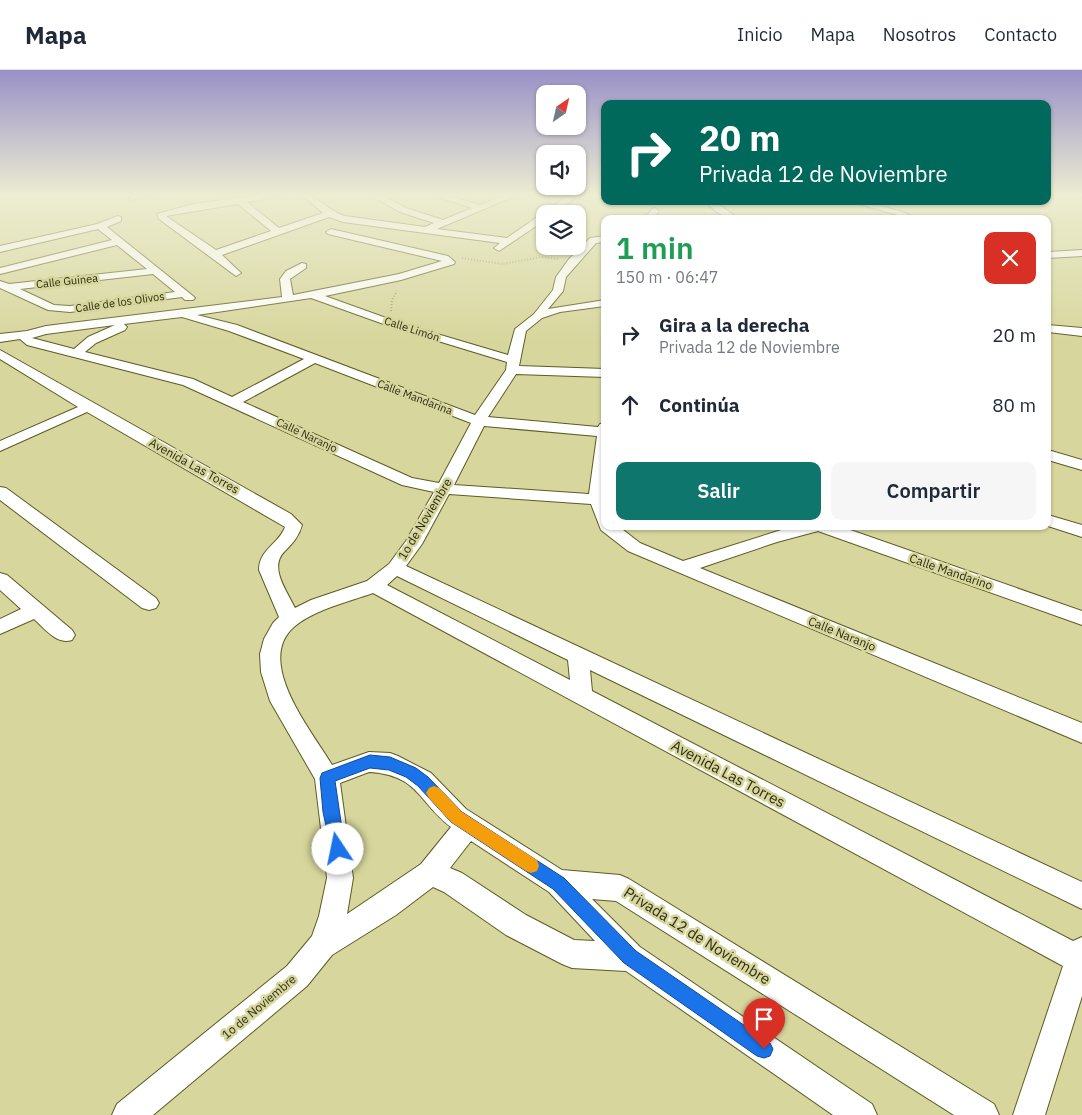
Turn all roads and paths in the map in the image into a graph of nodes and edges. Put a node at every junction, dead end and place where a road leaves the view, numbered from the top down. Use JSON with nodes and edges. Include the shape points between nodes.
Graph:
{"nodes":[{"id":1,"x":23,"y":244,"type":"edge"},
{"id":2,"x":109,"y":244,"type":"edge"},
{"id":3,"x":123,"y":244,"type":"edge"},
{"id":4,"x":201,"y":244,"type":"edge"},
{"id":5,"x":245,"y":244,"type":"edge"},
{"id":6,"x":381,"y":244,"type":"edge"},
{"id":7,"x":505,"y":244,"type":"edge"},
{"id":8,"x":588,"y":244,"type":"edge"},
{"id":9,"x":0,"y":249,"type":"edge"},
{"id":10,"x":496,"y":250,"type":"dead end"},
{"id":11,"x":1082,"y":253,"type":"edge"},
{"id":12,"x":216,"y":254,"type":"junction"},
{"id":13,"x":1051,"y":255,"type":"edge"},
{"id":14,"x":52,"y":258,"type":"junction"},
{"id":15,"x":446,"y":259,"type":"junction"},
{"id":16,"x":573,"y":261,"type":"junction"},
{"id":17,"x":302,"y":266,"type":"dead end"},
{"id":18,"x":0,"y":271,"type":"edge"},
{"id":19,"x":156,"y":271,"type":"junction"},
{"id":20,"x":236,"y":273,"type":"dead end"},
{"id":21,"x":400,"y":277,"type":"junction"},
{"id":22,"x":75,"y":280,"type":"junction"},
{"id":23,"x":2,"y":285,"type":"edge"},
{"id":24,"x":183,"y":294,"type":"junction"},
{"id":25,"x":312,"y":295,"type":"junction"},
{"id":26,"x":288,"y":299,"type":"junction"},
{"id":27,"x":601,"y":303,"type":"edge"},
{"id":28,"x":254,"y":304,"type":"junction"},
{"id":29,"x":200,"y":305,"type":"dead end"},
{"id":30,"x":179,"y":314,"type":"junction"},
{"id":31,"x":538,"y":316,"type":"junction"},
{"id":32,"x":151,"y":317,"type":"junction"},
{"id":33,"x":396,"y":325,"type":"junction"},
{"id":34,"x":233,"y":328,"type":"junction"},
{"id":35,"x":1054,"y":329,"type":"edge"},
{"id":36,"x":1082,"y":332,"type":"edge"},
{"id":37,"x":27,"y":336,"type":"junction"},
{"id":38,"x":0,"y":338,"type":"edge"},
{"id":39,"x":77,"y":353,"type":"junction"},
{"id":40,"x":0,"y":354,"type":"edge"},
{"id":41,"x":315,"y":358,"type":"junction"},
{"id":42,"x":512,"y":365,"type":"junction"},
{"id":43,"x":601,"y":373,"type":"edge"},
{"id":44,"x":235,"y":401,"type":"junction"},
{"id":45,"x":88,"y":407,"type":"junction"},
{"id":46,"x":479,"y":421,"type":"junction"},
{"id":47,"x":601,"y":430,"type":"edge"},
{"id":48,"x":0,"y":446,"type":"edge"},
{"id":49,"x":1051,"y":456,"type":"edge"},
{"id":50,"x":1082,"y":464,"type":"edge"},
{"id":51,"x":444,"y":489,"type":"junction"},
{"id":52,"x":0,"y":492,"type":"edge"},
{"id":53,"x":601,"y":499,"type":"edge"},
{"id":54,"x":1051,"y":521,"type":"edge"},
{"id":55,"x":612,"y":530,"type":"edge"},
{"id":56,"x":801,"y":530,"type":"edge"},
{"id":57,"x":832,"y":530,"type":"edge"},
{"id":58,"x":1082,"y":531,"type":"edge"},
{"id":59,"x":395,"y":568,"type":"junction"},
{"id":60,"x":682,"y":568,"type":"junction"},
{"id":61,"x":0,"y":580,"type":"edge"},
{"id":62,"x":374,"y":586,"type":"junction"},
{"id":63,"x":149,"y":603,"type":"dead end"},
{"id":64,"x":36,"y":610,"type":"junction"},
{"id":65,"x":1082,"y":618,"type":"edge"},
{"id":66,"x":290,"y":619,"type":"junction"},
{"id":67,"x":0,"y":628,"type":"edge"},
{"id":68,"x":66,"y":635,"type":"dead end"},
{"id":69,"x":578,"y":657,"type":"junction"},
{"id":70,"x":582,"y":696,"type":"junction"},
{"id":71,"x":1082,"y":733,"type":"edge"},
{"id":72,"x":327,"y":778,"type":"junction"},
{"id":73,"x":468,"y":824,"type":"junction"},
{"id":74,"x":430,"y":873,"type":"junction"},
{"id":75,"x":558,"y":883,"type":"junction"},
{"id":76,"x":1082,"y":896,"type":"edge"},
{"id":77,"x":322,"y":945,"type":"junction"},
{"id":78,"x":630,"y":957,"type":"junction"},
{"id":79,"x":1081,"y":957,"type":"edge"},
{"id":80,"x":128,"y":1115,"type":"edge"},
{"id":81,"x":861,"y":1115,"type":"edge"},
{"id":82,"x":983,"y":1115,"type":"edge"},
{"id":83,"x":1029,"y":1115,"type":"edge"}],
"edges":[{"from":1,"to":9,"type":"street"},
{"from":2,"to":14,"type":"street"},
{"from":3,"to":19,"type":"street"},
{"from":4,"to":12,"type":"street"},
{"from":5,"to":12,"type":"street"},
{"from":6,"to":15,"type":"street"},
{"from":7,"to":10,"type":"street"},
{"from":8,"to":16,"type":"street"},
{"from":11,"to":13,"type":"street"},
{"from":12,"to":20,"type":"street"},
{"from":14,"to":18,"type":"street"},
{"from":14,"to":22,"type":"street"},
{"from":15,"to":16,"type":"path","via":[[465,258],[502,264],[542,257]]},
{"from":15,"to":21,"type":"street","via":[[450,262]]},
{"from":16,"to":31,"type":"street","via":[[562,277],[558,291]]},
{"from":17,"to":26,"type":"street","via":[[286,278]]},
{"from":19,"to":22,"type":"street","name":"Calle Guinea"},
{"from":19,"to":24,"type":"street"},
{"from":21,"to":25,"type":"street"},
{"from":21,"to":33,"type":"path","via":[[392,300],[391,314]]},
{"from":22,"to":23,"type":"street","name":"Calle Guinea"},
{"from":23,"to":24,"type":"street","name":"Calle de los Olivos","via":[[52,308],[70,309]]},
{"from":24,"to":29,"type":"street"},
{"from":25,"to":26,"type":"street"},
{"from":25,"to":33,"type":"street","name":"Calle Limón"},
{"from":26,"to":28,"type":"street"},
{"from":27,"to":31,"type":"street","name":"1o de Noviembre","via":[[558,309]]},
{"from":28,"to":30,"type":"street"},
{"from":28,"to":34,"type":"street","via":[[238,318]]},
{"from":30,"to":32,"type":"street"},
{"from":30,"to":34,"type":"street","name":"Calle Mandarina"},
{"from":31,"to":42,"type":"street","name":"1o de Noviembre","via":[[522,329]]},
{"from":32,"to":37,"type":"street","via":[[46,330]]},
{"from":32,"to":39,"type":"street","via":[[104,333]]},
{"from":33,"to":42,"type":"street","name":"Calle Limón"},
{"from":34,"to":41,"type":"street","name":"Calle Mandarina"},
{"from":35,"to":36,"type":"street"},
{"from":37,"to":38,"type":"street"},
{"from":37,"to":39,"type":"street","name":"Calle Naranjo","via":[[31,342]]},
{"from":39,"to":44,"type":"street","name":"Calle Naranjo","via":[[188,382]]},
{"from":40,"to":45,"type":"street","name":"Avenida Las Torres"},
{"from":41,"to":44,"type":"street"},
{"from":41,"to":46,"type":"street","name":"Calle Mandarina"},
{"from":42,"to":43,"type":"street","name":"Calle Limón"},
{"from":42,"to":46,"type":"street","name":"1o de Noviembre"},
{"from":44,"to":51,"type":"street","name":"Calle Naranjo","via":[[408,482]]},
{"from":45,"to":48,"type":"street"},
{"from":45,"to":66,"type":"street","name":"Avenida Las Torres","via":[[294,525],[292,532],[272,552],[267,562]]},
{"from":46,"to":47,"type":"street","name":"Calle Mandarina"},
{"from":46,"to":51,"type":"street","name":"1o de Noviembre"},
{"from":49,"to":50,"type":"street"},
{"from":51,"to":53,"type":"street","name":"Calle Naranjo"},
{"from":51,"to":59,"type":"street","name":"1o de Noviembre","via":[[413,544]]},
{"from":52,"to":63,"type":"street"},
{"from":54,"to":58,"type":"street"},
{"from":55,"to":60,"type":"street","name":"Calle Naranjo","via":[[634,547]]},
{"from":56,"to":60,"type":"street"},
{"from":57,"to":65,"type":"street","name":"Calle Mandarino"},
{"from":59,"to":62,"type":"street","name":"1o de Noviembre"},
{"from":59,"to":69,"type":"street"},
{"from":60,"to":71,"type":"street","name":"Calle Naranjo"},
{"from":61,"to":64,"type":"street"},
{"from":62,"to":66,"type":"street","name":"1o de Noviembre","via":[[318,605]]},
{"from":62,"to":70,"type":"street","name":"Avenida Las Torres"},
{"from":64,"to":67,"type":"street"},
{"from":64,"to":68,"type":"street"},
{"from":66,"to":72,"type":"street","name":"1o de Noviembre","via":[[274,639],[270,654],[272,672],[278,695]]},
{"from":69,"to":70,"type":"street"},
{"from":69,"to":76,"type":"street"},
{"from":70,"to":79,"type":"street","name":"Avenida Las Torres"},
{"from":72,"to":73,"type":"street","name":"Privada 12 de Noviembre","via":[[370,762],[390,763],[423,781],[457,817]]},
{"from":72,"to":77,"type":"street","name":"1o de Noviembre","via":[[340,878],[333,916]]},
{"from":73,"to":74,"type":"street"},
{"from":73,"to":75,"type":"street","name":"Privada 12 de Noviembre"},
{"from":74,"to":77,"type":"street"},
{"from":74,"to":78,"type":"street","via":[[453,882],[516,925],[572,954]]},
{"from":75,"to":78,"type":"street"},
{"from":75,"to":82,"type":"street","name":"Privada 12 de Noviembre","via":[[620,888]]},
{"from":77,"to":80,"type":"street","name":"1o de Noviembre","via":[[297,976]]},
{"from":78,"to":81,"type":"street"},
{"from":79,"to":83,"type":"street"}]}
